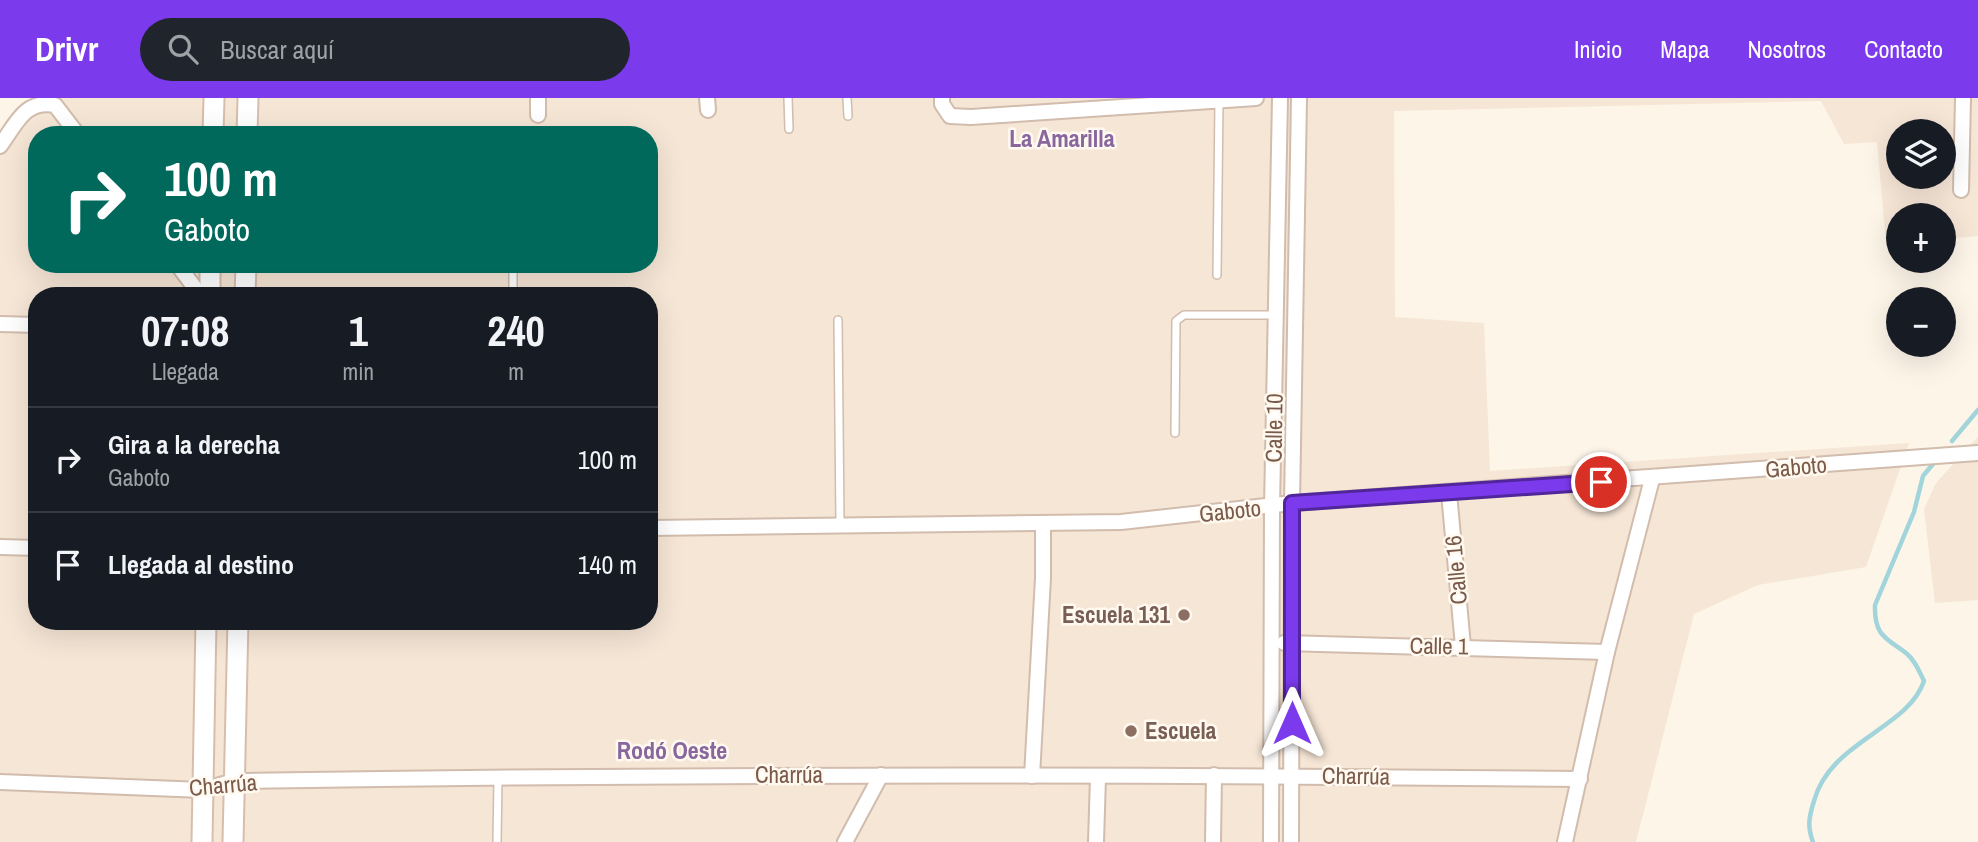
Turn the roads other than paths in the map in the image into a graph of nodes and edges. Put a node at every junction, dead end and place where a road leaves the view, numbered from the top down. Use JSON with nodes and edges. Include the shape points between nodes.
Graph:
{"nodes":[{"id":1,"x":214,"y":98,"type":"edge"},
{"id":2,"x":248,"y":98,"type":"edge"},
{"id":3,"x":538,"y":98,"type":"edge"},
{"id":4,"x":788,"y":98,"type":"edge"},
{"id":5,"x":847,"y":98,"type":"edge"},
{"id":6,"x":1256,"y":98,"type":"edge"},
{"id":7,"x":1280,"y":98,"type":"edge"},
{"id":8,"x":1299,"y":98,"type":"edge"},
{"id":9,"x":1963,"y":98,"type":"edge"},
{"id":10,"x":1219,"y":100,"type":"junction"},
{"id":11,"x":942,"y":101,"type":"edge"},
{"id":12,"x":1119,"y":102,"type":"edge"},
{"id":13,"x":538,"y":115,"type":"dead end"},
{"id":14,"x":848,"y":116,"type":"dead end"},
{"id":15,"x":71,"y":126,"type":"edge"},
{"id":16,"x":213,"y":126,"type":"edge"},
{"id":17,"x":247,"y":126,"type":"edge"},
{"id":18,"x":789,"y":129,"type":"dead end"},
{"id":19,"x":0,"y":146,"type":"edge"},
{"id":20,"x":1961,"y":190,"type":"dead end"},
{"id":21,"x":1217,"y":275,"type":"dead end"},
{"id":22,"x":1276,"y":315,"type":"junction"},
{"id":23,"x":838,"y":320,"type":"dead end"},
{"id":24,"x":0,"y":324,"type":"edge"},
{"id":25,"x":28,"y":325,"type":"edge"},
{"id":26,"x":1175,"y":433,"type":"dead end"},
{"id":27,"x":1978,"y":453,"type":"edge"},
{"id":28,"x":1652,"y":479,"type":"junction"},
{"id":29,"x":1448,"y":493,"type":"junction"},
{"id":30,"x":1292,"y":503,"type":"junction"},
{"id":31,"x":1272,"y":507,"type":"junction"},
{"id":32,"x":840,"y":523,"type":"junction"},
{"id":33,"x":1043,"y":523,"type":"junction"},
{"id":34,"x":658,"y":528,"type":"edge"},
{"id":35,"x":0,"y":547,"type":"edge"},
{"id":36,"x":28,"y":548,"type":"edge"},
{"id":37,"x":206,"y":630,"type":"edge"},
{"id":38,"x":238,"y":630,"type":"edge"},
{"id":39,"x":1272,"y":643,"type":"junction"},
{"id":40,"x":1291,"y":643,"type":"junction"},
{"id":41,"x":1463,"y":646,"type":"junction"},
{"id":42,"x":1606,"y":652,"type":"junction"},
{"id":43,"x":881,"y":775,"type":"junction"},
{"id":44,"x":1214,"y":775,"type":"junction"},
{"id":45,"x":1272,"y":775,"type":"junction"},
{"id":46,"x":1032,"y":776,"type":"junction"},
{"id":47,"x":1292,"y":776,"type":"junction"},
{"id":48,"x":498,"y":777,"type":"junction"},
{"id":49,"x":1098,"y":777,"type":"junction"},
{"id":50,"x":1580,"y":779,"type":"junction"},
{"id":51,"x":234,"y":781,"type":"junction"},
{"id":52,"x":0,"y":782,"type":"edge"},
{"id":53,"x":203,"y":790,"type":"junction"},
{"id":54,"x":202,"y":842,"type":"edge"},
{"id":55,"x":233,"y":842,"type":"edge"},
{"id":56,"x":498,"y":842,"type":"edge"},
{"id":57,"x":845,"y":842,"type":"edge"},
{"id":58,"x":1096,"y":842,"type":"edge"},
{"id":59,"x":1213,"y":842,"type":"edge"},
{"id":60,"x":1271,"y":842,"type":"edge"},
{"id":61,"x":1292,"y":842,"type":"edge"},
{"id":62,"x":1565,"y":842,"type":"edge"}],
"edges":[{"from":1,"to":16,"type":"street"},
{"from":2,"to":17,"type":"street"},
{"from":3,"to":13,"type":"street"},
{"from":4,"to":18,"type":"lane"},
{"from":5,"to":14,"type":"lane"},
{"from":6,"to":10,"type":"street"},
{"from":7,"to":22,"type":"street","name":"Calle 10"},
{"from":8,"to":30,"type":"street","name":"Calle 10"},
{"from":9,"to":20,"type":"street"},
{"from":10,"to":12,"type":"street"},
{"from":10,"to":21,"type":"lane"},
{"from":11,"to":12,"type":"street","via":[[950,116],[971,117]]},
{"from":15,"to":19,"type":"street","via":[[55,105],[41,102],[27,107]]},
{"from":22,"to":26,"type":"lane","via":[[1184,315],[1176,321]]},
{"from":22,"to":31,"type":"street","name":"Calle 10"},
{"from":23,"to":32,"type":"lane"},
{"from":24,"to":25,"type":"street"},
{"from":27,"to":28,"type":"street","name":"Gaboto"},
{"from":28,"to":29,"type":"street","name":"Gaboto"},
{"from":28,"to":42,"type":"street"},
{"from":29,"to":30,"type":"street","name":"Gaboto"},
{"from":29,"to":41,"type":"street","name":"Calle 16"},
{"from":30,"to":31,"type":"street","name":"Gaboto"},
{"from":30,"to":40,"type":"street","name":"Calle 10"},
{"from":31,"to":33,"type":"street","name":"Gaboto","via":[[1121,522]]},
{"from":31,"to":39,"type":"street","name":"Calle 10"},
{"from":32,"to":33,"type":"street","name":"Gaboto"},
{"from":32,"to":34,"type":"street","name":"Gaboto"},
{"from":33,"to":46,"type":"street"},
{"from":35,"to":36,"type":"street"},
{"from":37,"to":53,"type":"street"},
{"from":38,"to":51,"type":"street"},
{"from":39,"to":40,"type":"street","name":"Calle 1"},
{"from":39,"to":45,"type":"street","name":"Calle 10"},
{"from":40,"to":41,"type":"street","name":"Calle 1"},
{"from":40,"to":47,"type":"street","name":"Calle 10"},
{"from":41,"to":42,"type":"street","name":"Calle 1"},
{"from":42,"to":50,"type":"street"},
{"from":43,"to":46,"type":"street","name":"Charrúa"},
{"from":43,"to":48,"type":"street","name":"Charrúa"},
{"from":43,"to":57,"type":"street"},
{"from":44,"to":45,"type":"street","name":"Charrúa"},
{"from":44,"to":49,"type":"street","name":"Charrúa"},
{"from":44,"to":59,"type":"street"},
{"from":45,"to":47,"type":"street","name":"Charrúa"},
{"from":45,"to":60,"type":"street","name":"Calle 10"},
{"from":46,"to":49,"type":"street","name":"Charrúa"},
{"from":47,"to":50,"type":"street","name":"Charrúa"},
{"from":47,"to":61,"type":"street","name":"Calle 10"},
{"from":48,"to":51,"type":"street","name":"Charrúa"},
{"from":48,"to":56,"type":"lane"},
{"from":49,"to":58,"type":"street"},
{"from":50,"to":62,"type":"street"},
{"from":51,"to":53,"type":"street","name":"Charrúa"},
{"from":51,"to":55,"type":"street"},
{"from":52,"to":53,"type":"street","name":"Charrúa"},
{"from":53,"to":54,"type":"street"}]}
